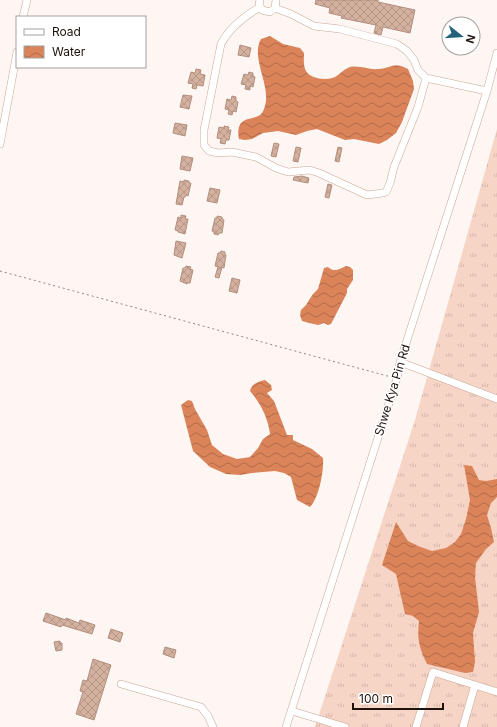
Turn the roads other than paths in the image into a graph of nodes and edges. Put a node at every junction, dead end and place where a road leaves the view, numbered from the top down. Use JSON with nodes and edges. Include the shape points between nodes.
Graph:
{"nodes":[{"id":1,"x":26,"y":0,"type":"edge"},
{"id":2,"x":276,"y":0,"type":"edge"},
{"id":3,"x":260,"y":4,"type":"edge"},
{"id":4,"x":276,"y":8,"type":"junction"},
{"id":5,"x":23,"y":16,"type":"edge"},
{"id":6,"x":497,"y":53,"type":"edge"},
{"id":7,"x":16,"y":56,"type":"edge"},
{"id":8,"x":426,"y":78,"type":"junction"},
{"id":9,"x":487,"y":91,"type":"junction"},
{"id":10,"x":4,"y":105,"type":"edge"},
{"id":11,"x":0,"y":144,"type":"edge"},
{"id":12,"x":400,"y":362,"type":"junction"},
{"id":13,"x":497,"y":399,"type":"edge"},
{"id":14,"x":121,"y":684,"type":"dead end"},
{"id":15,"x":475,"y":685,"type":"junction"},
{"id":16,"x":497,"y":692,"type":"edge"},
{"id":17,"x":292,"y":710,"type":"junction"},
{"id":18,"x":213,"y":727,"type":"edge"},
{"id":19,"x":286,"y":727,"type":"edge"},
{"id":20,"x":345,"y":727,"type":"edge"},
{"id":21,"x":416,"y":727,"type":"edge"},
{"id":22,"x":463,"y":727,"type":"edge"}],
"edges":[{"from":1,"to":5,"type":"street"},
{"from":2,"to":4,"type":"street"},
{"from":3,"to":4,"type":"street","via":[[266,12]]},
{"from":3,"to":8,"type":"street","via":[[225,37],[222,44],[204,130],[204,145],[209,151],[256,157],[288,172],[310,170],[367,195],[386,192],[418,107]]},
{"from":4,"to":8,"type":"street","via":[[314,26],[340,29],[397,44],[407,50],[418,70]]},
{"from":6,"to":9,"type":"street","name":"Shwe Kya Pin Rd"},
{"from":7,"to":10,"type":"street"},
{"from":8,"to":9,"type":"street"},
{"from":9,"to":12,"type":"street","name":"Shwe Kya Pin Rd"},
{"from":10,"to":11,"type":"street"},
{"from":12,"to":13,"type":"street"},
{"from":12,"to":17,"type":"street","name":"Shwe Kya Pin Rd"},
{"from":14,"to":18,"type":"street","via":[[201,707]]},
{"from":15,"to":16,"type":"street"},
{"from":15,"to":21,"type":"street","via":[[433,672]]},
{"from":15,"to":22,"type":"street"},
{"from":17,"to":19,"type":"street","name":"Shwe Kya Pin Rd"},
{"from":17,"to":20,"type":"street"}]}
